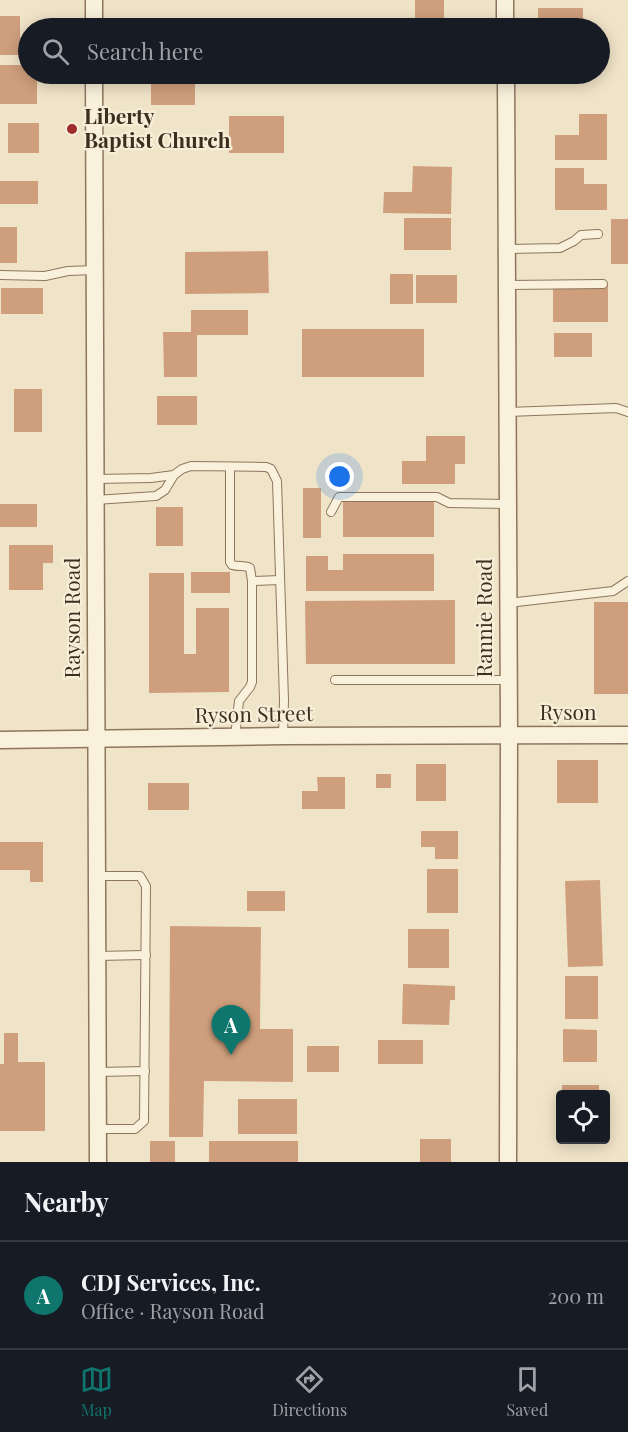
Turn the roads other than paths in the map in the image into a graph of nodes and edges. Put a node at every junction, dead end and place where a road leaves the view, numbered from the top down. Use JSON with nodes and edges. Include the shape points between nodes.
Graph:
{"nodes":[{"id":1,"x":94,"y":0,"type":"edge"},
{"id":2,"x":505,"y":0,"type":"edge"},
{"id":3,"x":94,"y":18,"type":"edge"},
{"id":4,"x":506,"y":18,"type":"edge"},
{"id":5,"x":94,"y":84,"type":"edge"},
{"id":6,"x":506,"y":84,"type":"edge"},
{"id":7,"x":598,"y":234,"type":"dead end"},
{"id":8,"x":506,"y":249,"type":"junction"},
{"id":9,"x":95,"y":270,"type":"junction"},
{"id":10,"x":0,"y":275,"type":"edge"},
{"id":11,"x":603,"y":284,"type":"dead end"},
{"id":12,"x":506,"y":285,"type":"junction"},
{"id":13,"x":507,"y":412,"type":"junction"},
{"id":14,"x":628,"y":412,"type":"edge"},
{"id":15,"x":230,"y":467,"type":"junction"},
{"id":16,"x":174,"y":475,"type":"junction"},
{"id":17,"x":95,"y":479,"type":"junction"},
{"id":18,"x":95,"y":500,"type":"junction"},
{"id":19,"x":507,"y":504,"type":"junction"},
{"id":20,"x":331,"y":512,"type":"dead end"},
{"id":21,"x":280,"y":580,"type":"junction"},
{"id":22,"x":252,"y":581,"type":"junction"},
{"id":23,"x":628,"y":581,"type":"edge"},
{"id":24,"x":508,"y":603,"type":"junction"},
{"id":25,"x":335,"y":680,"type":"dead end"},
{"id":26,"x":508,"y":680,"type":"junction"},
{"id":27,"x":508,"y":735,"type":"junction"},
{"id":28,"x":628,"y":735,"type":"edge"},
{"id":29,"x":283,"y":736,"type":"junction"},
{"id":30,"x":235,"y":738,"type":"junction"},
{"id":31,"x":96,"y":739,"type":"junction"},
{"id":32,"x":0,"y":740,"type":"edge"},
{"id":33,"x":97,"y":876,"type":"junction"},
{"id":34,"x":146,"y":955,"type":"junction"},
{"id":35,"x":97,"y":956,"type":"junction"},
{"id":36,"x":145,"y":1071,"type":"junction"},
{"id":37,"x":98,"y":1072,"type":"junction"},
{"id":38,"x":98,"y":1129,"type":"junction"},
{"id":39,"x":98,"y":1162,"type":"edge"},
{"id":40,"x":508,"y":1162,"type":"edge"}],
"edges":[{"from":1,"to":3,"type":"street"},
{"from":2,"to":4,"type":"street"},
{"from":5,"to":9,"type":"street","name":"Rayson Road"},
{"from":6,"to":8,"type":"street","name":"Rannie Road"},
{"from":7,"to":8,"type":"lane","via":[[581,235],[560,248]]},
{"from":8,"to":12,"type":"street","name":"Rannie Road"},
{"from":9,"to":10,"type":"lane","via":[[45,276]]},
{"from":9,"to":17,"type":"street","name":"Rayson Road"},
{"from":11,"to":12,"type":"lane"},
{"from":12,"to":13,"type":"street","name":"Rannie Road"},
{"from":13,"to":14,"type":"lane","via":[[616,408]]},
{"from":13,"to":19,"type":"street","name":"Rannie Road"},
{"from":15,"to":16,"type":"lane","via":[[191,466]]},
{"from":15,"to":21,"type":"lane","via":[[266,467],[275,474]]},
{"from":15,"to":22,"type":"lane","via":[[230,562],[250,567]]},
{"from":16,"to":17,"type":"lane"},
{"from":16,"to":18,"type":"lane","via":[[156,496]]},
{"from":17,"to":18,"type":"street","name":"Rayson Road"},
{"from":18,"to":31,"type":"street","name":"Rayson Road"},
{"from":19,"to":20,"type":"lane","via":[[449,503],[437,497],[339,497]]},
{"from":19,"to":24,"type":"street","name":"Rannie Road"},
{"from":21,"to":22,"type":"lane"},
{"from":21,"to":29,"type":"lane"},
{"from":22,"to":30,"type":"lane","via":[[252,682],[239,701]]},
{"from":23,"to":24,"type":"lane","via":[[613,591]]},
{"from":24,"to":26,"type":"street","name":"Rannie Road"},
{"from":25,"to":26,"type":"lane"},
{"from":26,"to":27,"type":"street","name":"Rannie Road"},
{"from":27,"to":28,"type":"street","name":"Ryson"},
{"from":27,"to":29,"type":"street","name":"Ryson Street"},
{"from":27,"to":40,"type":"street","name":"Rannie Road"},
{"from":29,"to":30,"type":"street","name":"Ryson Street"},
{"from":30,"to":31,"type":"street","name":"Ryson Street"},
{"from":31,"to":32,"type":"street","name":"Ryson Street"},
{"from":31,"to":33,"type":"street","name":"Rayson Road"},
{"from":33,"to":34,"type":"lane","via":[[140,876],[146,886]]},
{"from":33,"to":35,"type":"street","name":"Rayson Road"},
{"from":34,"to":35,"type":"lane"},
{"from":34,"to":36,"type":"lane"},
{"from":35,"to":37,"type":"street","name":"Rayson Road"},
{"from":36,"to":37,"type":"lane"},
{"from":36,"to":38,"type":"lane","via":[[144,1121],[135,1129]]},
{"from":37,"to":38,"type":"street","name":"Rayson Road"},
{"from":38,"to":39,"type":"street","name":"Rayson Road"}]}
